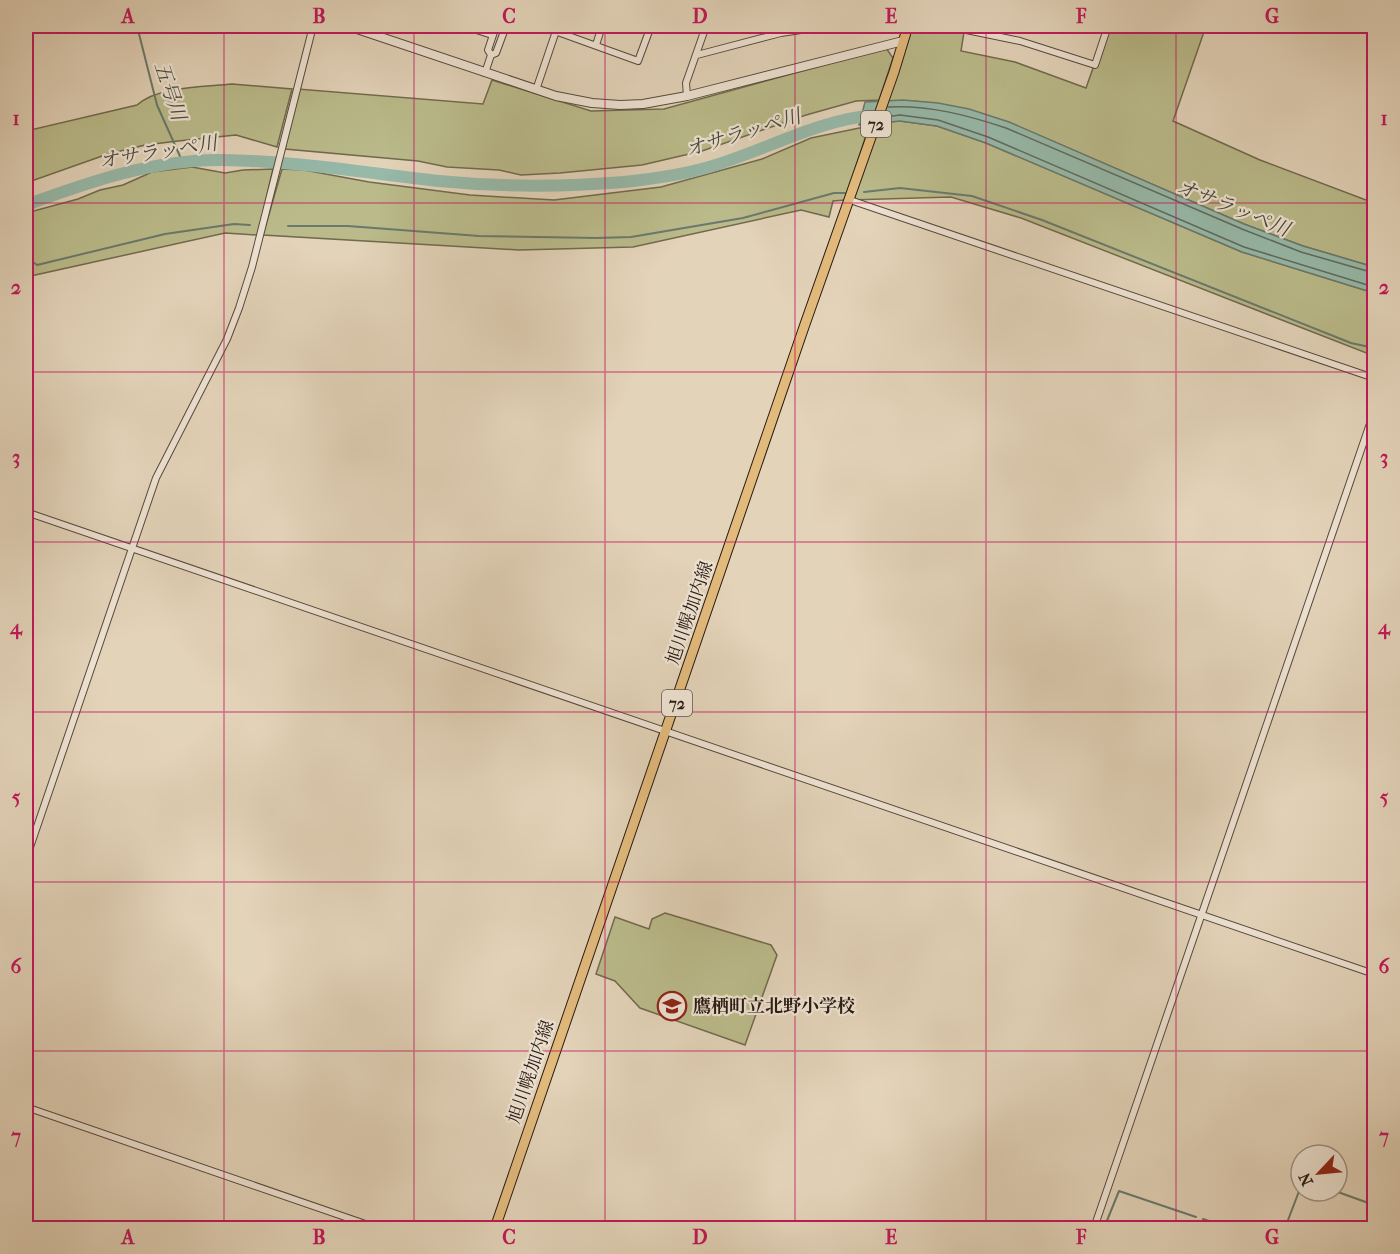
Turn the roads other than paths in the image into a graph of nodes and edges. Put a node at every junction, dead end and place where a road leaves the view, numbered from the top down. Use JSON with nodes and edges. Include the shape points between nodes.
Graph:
{"nodes":[{"id":1,"x":313,"y":26,"type":"edge"},
{"id":2,"x":348,"y":26,"type":"edge"},
{"id":3,"x":464,"y":26,"type":"edge"},
{"id":4,"x":496,"y":26,"type":"edge"},
{"id":5,"x":506,"y":26,"type":"edge"},
{"id":6,"x":541,"y":26,"type":"edge"},
{"id":7,"x":602,"y":26,"type":"edge"},
{"id":8,"x":651,"y":26,"type":"edge"},
{"id":9,"x":706,"y":26,"type":"edge"},
{"id":10,"x":774,"y":26,"type":"edge"},
{"id":11,"x":826,"y":26,"type":"edge"},
{"id":12,"x":908,"y":26,"type":"edge"},
{"id":13,"x":947,"y":26,"type":"edge"},
{"id":14,"x":1108,"y":26,"type":"edge"},
{"id":15,"x":554,"y":29,"type":"edge"},
{"id":16,"x":492,"y":35,"type":"junction"},
{"id":17,"x":771,"y":35,"type":"junction"},
{"id":18,"x":903,"y":42,"type":"junction"},
{"id":19,"x":596,"y":45,"type":"junction"},
{"id":20,"x":491,"y":55,"type":"junction"},
{"id":21,"x":697,"y":55,"type":"junction"},
{"id":22,"x":485,"y":73,"type":"junction"},
{"id":23,"x":536,"y":90,"type":"junction"},
{"id":24,"x":687,"y":96,"type":"junction"},
{"id":25,"x":850,"y":200,"type":"junction"},
{"id":26,"x":1374,"y":378,"type":"edge"},
{"id":27,"x":1374,"y":412,"type":"edge"},
{"id":28,"x":26,"y":512,"type":"edge"},
{"id":29,"x":132,"y":549,"type":"junction"},
{"id":30,"x":667,"y":731,"type":"junction"},
{"id":31,"x":26,"y":859,"type":"edge"},
{"id":32,"x":1201,"y":915,"type":"junction"},
{"id":33,"x":1374,"y":974,"type":"edge"},
{"id":34,"x":26,"y":1107,"type":"edge"},
{"id":35,"x":377,"y":1228,"type":"edge"},
{"id":36,"x":495,"y":1228,"type":"edge"},
{"id":37,"x":1094,"y":1228,"type":"edge"}],
"edges":[{"from":1,"to":29,"type":"street","via":[[239,308],[156,478]]},
{"from":2,"to":22,"type":"street"},
{"from":3,"to":16,"type":"street"},
{"from":4,"to":16,"type":"street"},
{"from":5,"to":20,"type":"street","via":[[496,53]]},
{"from":6,"to":15,"type":"street"},
{"from":7,"to":19,"type":"street"},
{"from":8,"to":19,"type":"street","via":[[638,60]]},
{"from":9,"to":21,"type":"street"},
{"from":10,"to":17,"type":"street"},
{"from":11,"to":17,"type":"street"},
{"from":12,"to":18,"type":"main road","number":"72"},
{"from":13,"to":14,"type":"street","via":[[1020,40],[1095,65]]},
{"from":15,"to":19,"type":"street"},
{"from":15,"to":23,"type":"street"},
{"from":16,"to":20,"type":"street","via":[[488,50]]},
{"from":17,"to":21,"type":"street"},
{"from":18,"to":24,"type":"street"},
{"from":18,"to":25,"type":"main road","name":"旭川幌加内線","number":"72"},
{"from":20,"to":22,"type":"street"},
{"from":21,"to":24,"type":"street","via":[[686,83]]},
{"from":22,"to":23,"type":"street"},
{"from":23,"to":24,"type":"street","via":[[592,104],[620,105]]},
{"from":25,"to":26,"type":"street"},
{"from":25,"to":30,"type":"main road","name":"旭川幌加内線","number":"72"},
{"from":27,"to":32,"type":"street"},
{"from":28,"to":29,"type":"street"},
{"from":29,"to":30,"type":"street"},
{"from":29,"to":31,"type":"street"},
{"from":30,"to":32,"type":"street"},
{"from":30,"to":36,"type":"main road","name":"旭川幌加内線","number":"72"},
{"from":32,"to":33,"type":"street"},
{"from":32,"to":37,"type":"street"},
{"from":34,"to":35,"type":"street"}]}
